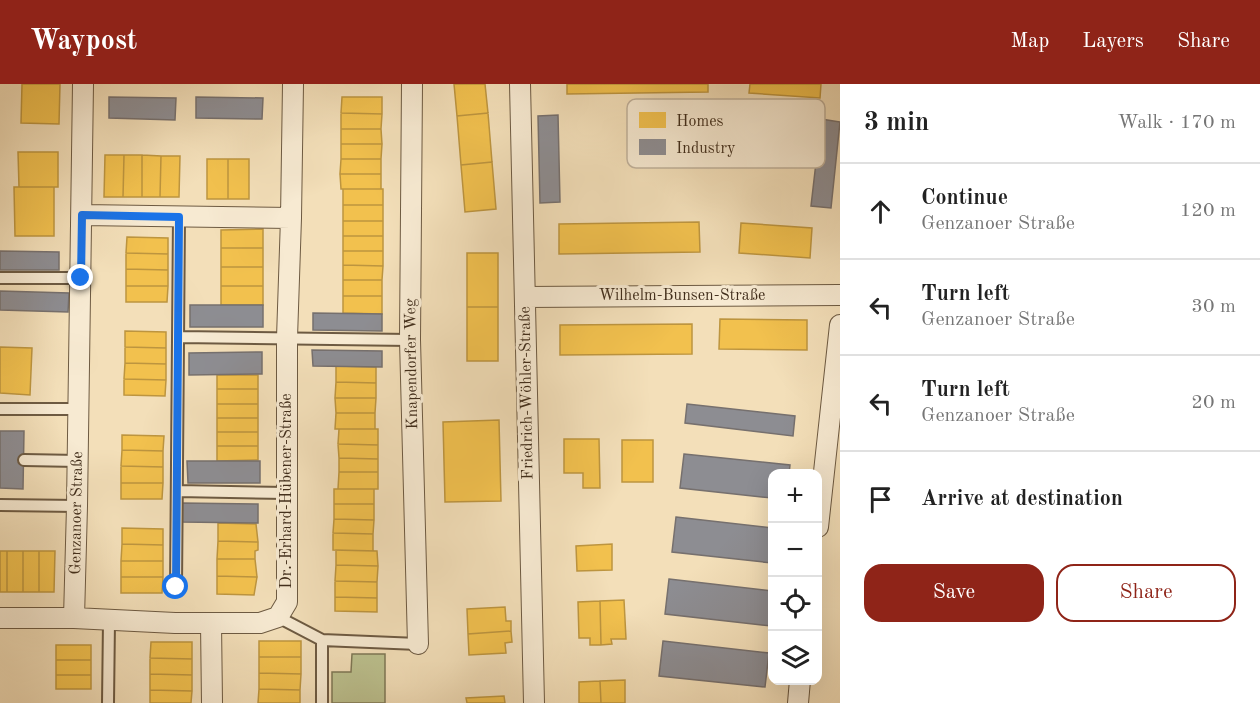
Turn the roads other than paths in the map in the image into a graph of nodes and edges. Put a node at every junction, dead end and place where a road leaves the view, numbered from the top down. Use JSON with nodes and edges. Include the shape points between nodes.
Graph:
{"nodes":[{"id":1,"x":84,"y":84,"type":"edge"},
{"id":2,"x":293,"y":84,"type":"edge"},
{"id":3,"x":412,"y":84,"type":"edge"},
{"id":4,"x":520,"y":84,"type":"edge"},
{"id":5,"x":82,"y":215,"type":"junction"},
{"id":6,"x":179,"y":217,"type":"junction"},
{"id":7,"x":291,"y":218,"type":"junction"},
{"id":8,"x":0,"y":278,"type":"edge"},
{"id":9,"x":81,"y":278,"type":"junction"},
{"id":10,"x":840,"y":295,"type":"edge"},
{"id":11,"x":525,"y":297,"type":"junction"},
{"id":12,"x":840,"y":325,"type":"edge"},
{"id":13,"x":179,"y":337,"type":"junction"},
{"id":14,"x":287,"y":338,"type":"junction"},
{"id":15,"x":410,"y":340,"type":"junction"},
{"id":16,"x":0,"y":409,"type":"edge"},
{"id":17,"x":79,"y":409,"type":"junction"},
{"id":18,"x":835,"y":414,"type":"edge"},
{"id":19,"x":24,"y":460,"type":"dead end"},
{"id":20,"x":78,"y":461,"type":"junction"},
{"id":21,"x":178,"y":491,"type":"junction"},
{"id":22,"x":286,"y":493,"type":"junction"},
{"id":23,"x":0,"y":505,"type":"edge"},
{"id":24,"x":77,"y":506,"type":"junction"},
{"id":25,"x":819,"y":523,"type":"edge"},
{"id":26,"x":176,"y":587,"type":"dead end"},
{"id":27,"x":278,"y":617,"type":"junction"},
{"id":28,"x":0,"y":618,"type":"edge"},
{"id":29,"x":74,"y":618,"type":"junction"},
{"id":30,"x":109,"y":621,"type":"junction"},
{"id":31,"x":211,"y":623,"type":"junction"},
{"id":32,"x":322,"y":640,"type":"junction"},
{"id":33,"x":418,"y":644,"type":"joint"},
{"id":34,"x":800,"y":685,"type":"edge"},
{"id":35,"x":108,"y":703,"type":"edge"},
{"id":36,"x":212,"y":703,"type":"edge"},
{"id":37,"x":322,"y":703,"type":"edge"},
{"id":38,"x":534,"y":703,"type":"edge"},
{"id":39,"x":798,"y":703,"type":"edge"}],
"edges":[{"from":1,"to":5,"type":"street","name":"Genzanoer Straße"},
{"from":2,"to":7,"type":"street","name":"Dr.-Erhard-Hübener-Straße"},
{"from":3,"to":15,"type":"street","name":"Knapendorfer Weg"},
{"from":4,"to":11,"type":"street","name":"Friedrich-Wöhler-Straße"},
{"from":5,"to":6,"type":"street"},
{"from":5,"to":9,"type":"street","name":"Genzanoer Straße"},
{"from":6,"to":7,"type":"street"},
{"from":6,"to":13,"type":"lane"},
{"from":7,"to":14,"type":"street","name":"Dr.-Erhard-Hübener-Straße"},
{"from":8,"to":9,"type":"lane"},
{"from":9,"to":17,"type":"street","name":"Genzanoer Straße"},
{"from":10,"to":11,"type":"street","name":"Wilhelm-Bunsen-Straße"},
{"from":11,"to":38,"type":"street","name":"Friedrich-Wöhler-Straße"},
{"from":12,"to":18,"type":"street"},
{"from":13,"to":14,"type":"lane"},
{"from":13,"to":21,"type":"lane"},
{"from":14,"to":15,"type":"lane"},
{"from":14,"to":22,"type":"street","name":"Dr.-Erhard-Hübener-Straße"},
{"from":15,"to":33,"type":"street","name":"Knapendorfer Weg"},
{"from":16,"to":17,"type":"lane"},
{"from":17,"to":20,"type":"street","name":"Genzanoer Straße"},
{"from":18,"to":25,"type":"street"},
{"from":19,"to":20,"type":"lane"},
{"from":20,"to":24,"type":"street","name":"Genzanoer Straße"},
{"from":21,"to":22,"type":"lane"},
{"from":21,"to":26,"type":"lane"},
{"from":22,"to":27,"type":"street","name":"Dr.-Erhard-Hübener-Straße","via":[[287,602]]},
{"from":23,"to":24,"type":"lane"},
{"from":24,"to":29,"type":"street","name":"Genzanoer Straße"},
{"from":27,"to":31,"type":"street","via":[[260,623]]},
{"from":27,"to":32,"type":"lane"},
{"from":28,"to":29,"type":"street"},
{"from":29,"to":30,"type":"street"},
{"from":30,"to":31,"type":"street"},
{"from":30,"to":35,"type":"lane"},
{"from":31,"to":36,"type":"street"},
{"from":32,"to":33,"type":"lane"},
{"from":32,"to":37,"type":"lane"},
{"from":34,"to":39,"type":"street"}]}
